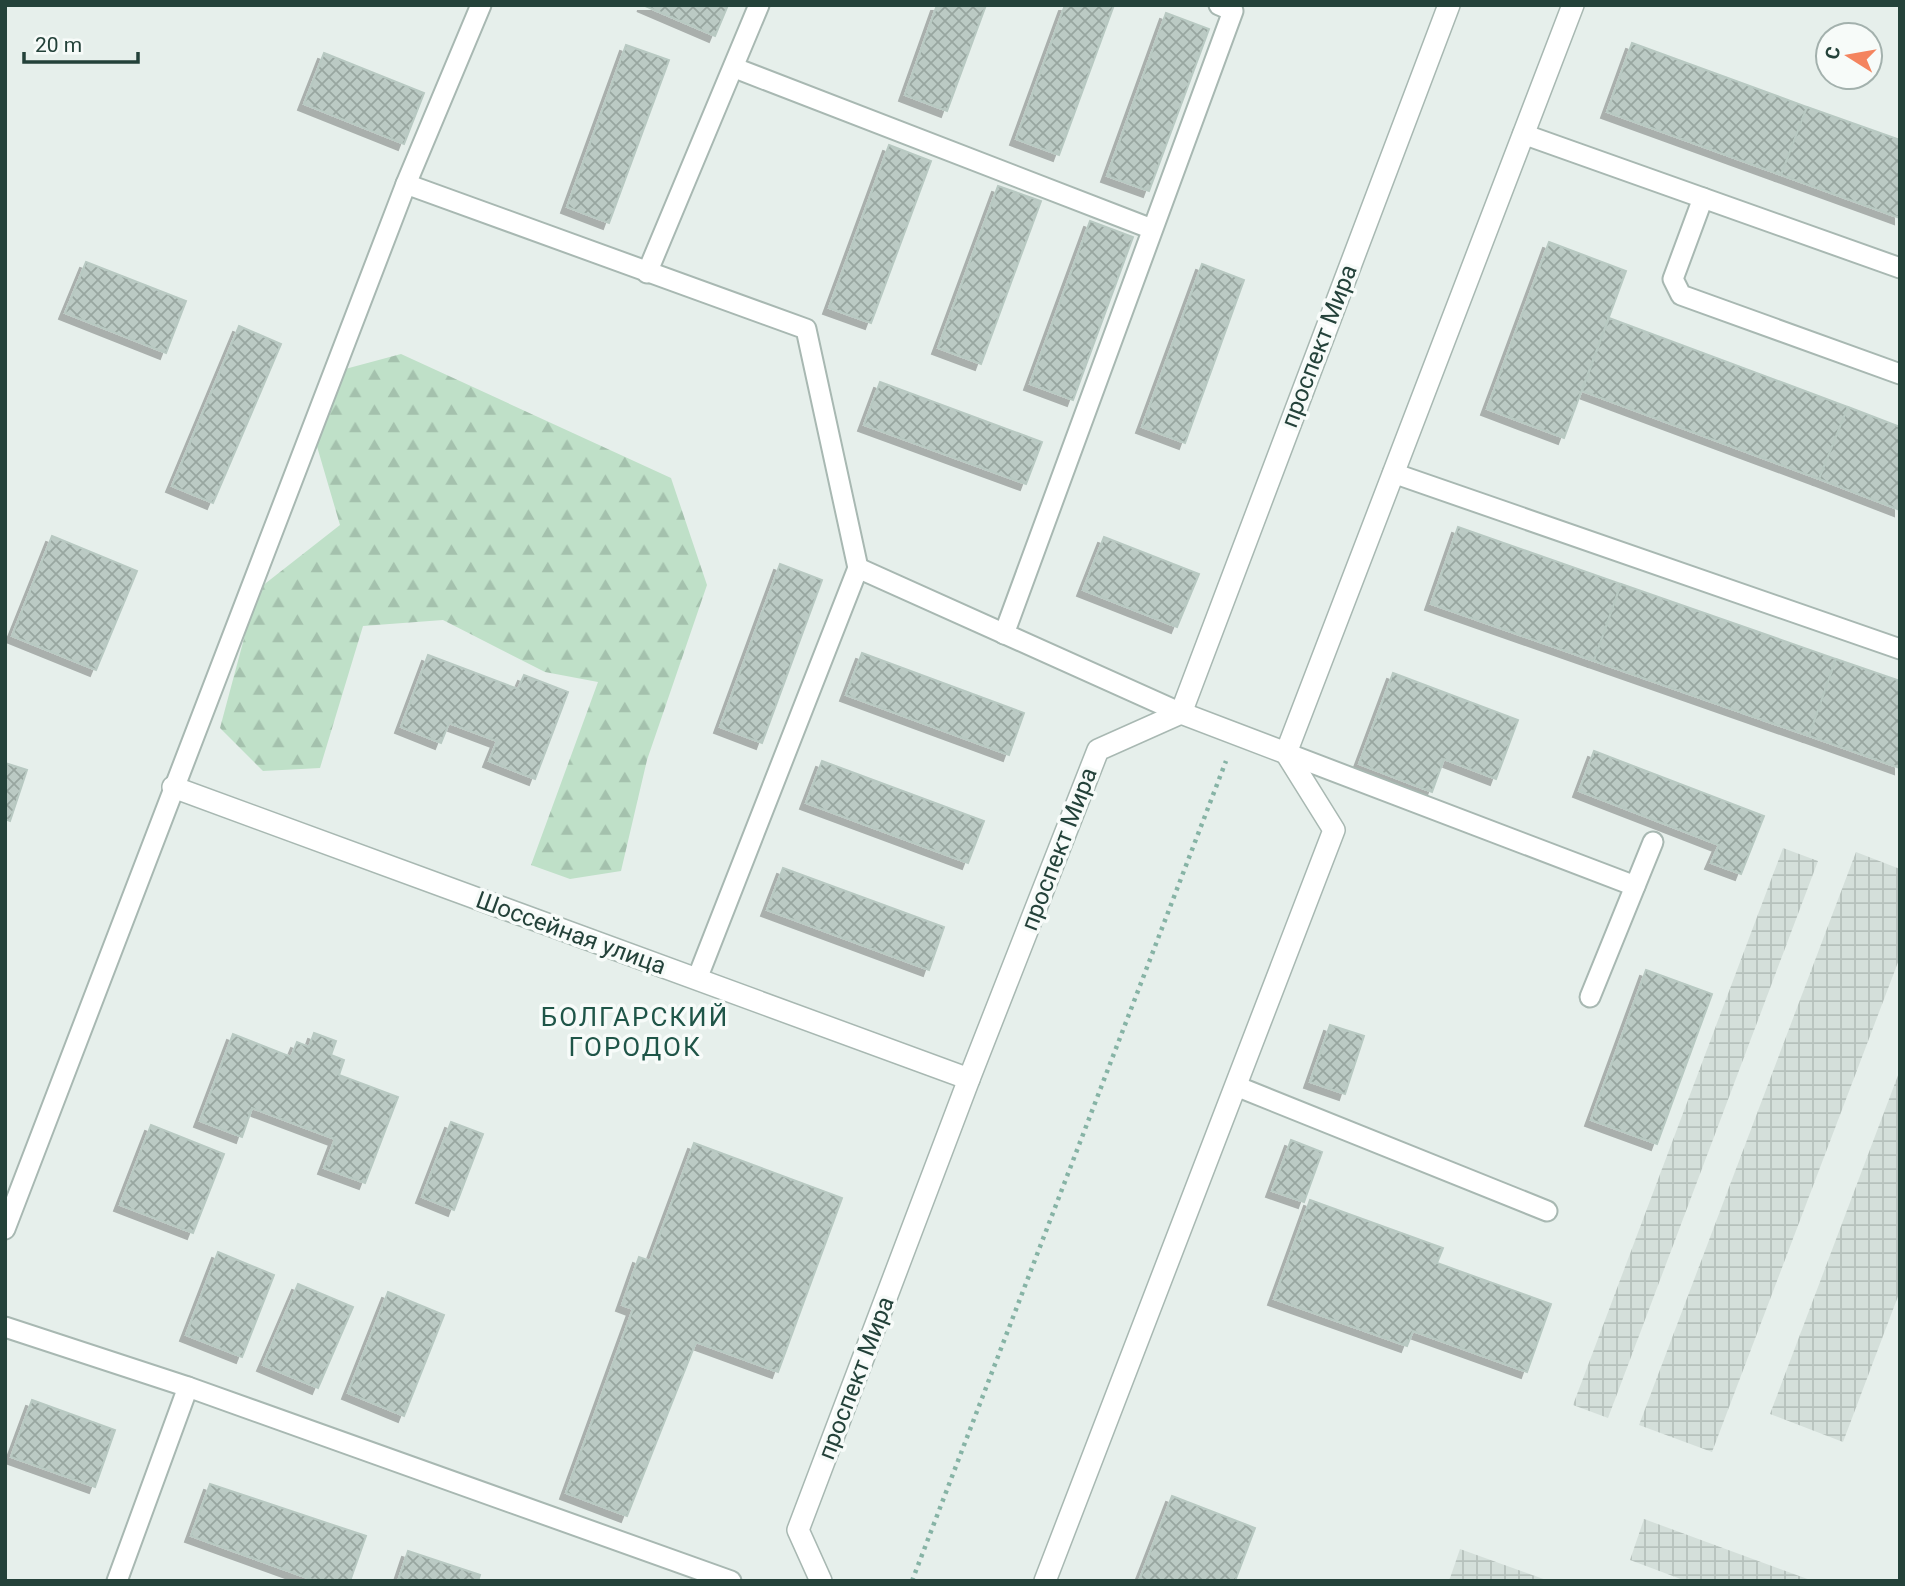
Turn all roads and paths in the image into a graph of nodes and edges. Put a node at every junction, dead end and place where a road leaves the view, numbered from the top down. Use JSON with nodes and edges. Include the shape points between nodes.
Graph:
{"nodes":[{"id":1,"x":481,"y":5,"type":"edge"},
{"id":2,"x":760,"y":5,"type":"edge"},
{"id":3,"x":1219,"y":5,"type":"edge"},
{"id":4,"x":1449,"y":5,"type":"edge"},
{"id":5,"x":1573,"y":5,"type":"edge"},
{"id":6,"x":735,"y":68,"type":"junction"},
{"id":7,"x":1523,"y":134,"type":"junction"},
{"id":8,"x":406,"y":184,"type":"junction"},
{"id":9,"x":1703,"y":198,"type":"junction"},
{"id":10,"x":1152,"y":229,"type":"junction"},
{"id":11,"x":1900,"y":268,"type":"edge"},
{"id":12,"x":647,"y":273,"type":"junction"},
{"id":13,"x":1900,"y":374,"type":"edge"},
{"id":14,"x":1393,"y":473,"type":"junction"},
{"id":15,"x":858,"y":568,"type":"junction"},
{"id":16,"x":1004,"y":634,"type":"junction"},
{"id":17,"x":1900,"y":649,"type":"edge"},
{"id":18,"x":1181,"y":713,"type":"junction"},
{"id":19,"x":1237,"y":734,"type":"junction"},
{"id":20,"x":1286,"y":753,"type":"junction"},
{"id":21,"x":173,"y":787,"type":"junction"},
{"id":22,"x":1653,"y":842,"type":"dead end"},
{"id":23,"x":1635,"y":886,"type":"junction"},
{"id":24,"x":697,"y":979,"type":"junction"},
{"id":25,"x":1590,"y":998,"type":"dead end"},
{"id":26,"x":969,"y":1079,"type":"junction"},
{"id":27,"x":1236,"y":1086,"type":"junction"},
{"id":28,"x":1547,"y":1212,"type":"dead end"},
{"id":29,"x":5,"y":1229,"type":"edge"},
{"id":30,"x":5,"y":1327,"type":"edge"},
{"id":31,"x":188,"y":1387,"type":"junction"},
{"id":32,"x":117,"y":1581,"type":"edge"},
{"id":33,"x":731,"y":1581,"type":"edge"},
{"id":34,"x":821,"y":1581,"type":"edge"},
{"id":35,"x":912,"y":1581,"type":"edge"},
{"id":36,"x":1045,"y":1581,"type":"edge"}],
"edges":[{"from":1,"to":8,"type":"lane"},
{"from":2,"to":6,"type":"lane"},
{"from":3,"to":10,"type":"lane","via":[[1233,11]]},
{"from":4,"to":18,"type":"street","name":"проспект Мира"},
{"from":5,"to":7,"type":"street"},
{"from":6,"to":10,"type":"lane"},
{"from":6,"to":12,"type":"lane"},
{"from":7,"to":9,"type":"lane"},
{"from":7,"to":14,"type":"street"},
{"from":8,"to":12,"type":"lane"},
{"from":8,"to":21,"type":"lane"},
{"from":9,"to":11,"type":"lane"},
{"from":9,"to":13,"type":"lane","via":[[1673,279],[1681,295]]},
{"from":10,"to":16,"type":"lane"},
{"from":12,"to":15,"type":"lane","via":[[806,329]]},
{"from":14,"to":17,"type":"lane"},
{"from":14,"to":20,"type":"street"},
{"from":15,"to":16,"type":"lane"},
{"from":15,"to":24,"type":"lane"},
{"from":16,"to":18,"type":"lane"},
{"from":18,"to":19,"type":"street"},
{"from":18,"to":26,"type":"street","name":"проспект Мира","via":[[1098,750]]},
{"from":19,"to":20,"type":"street"},
{"from":19,"to":35,"type":"path"},
{"from":20,"to":23,"type":"lane"},
{"from":20,"to":27,"type":"street","via":[[1334,830]]},
{"from":21,"to":24,"type":"street","name":"Шоссейная улица"},
{"from":21,"to":29,"type":"lane"},
{"from":22,"to":23,"type":"lane"},
{"from":23,"to":25,"type":"lane"},
{"from":24,"to":26,"type":"street","name":"Шоссейная улица"},
{"from":26,"to":34,"type":"street","name":"проспект Мира","via":[[799,1530]]},
{"from":27,"to":28,"type":"lane"},
{"from":27,"to":36,"type":"street"},
{"from":30,"to":31,"type":"lane"},
{"from":31,"to":32,"type":"lane"},
{"from":31,"to":33,"type":"lane"}]}
